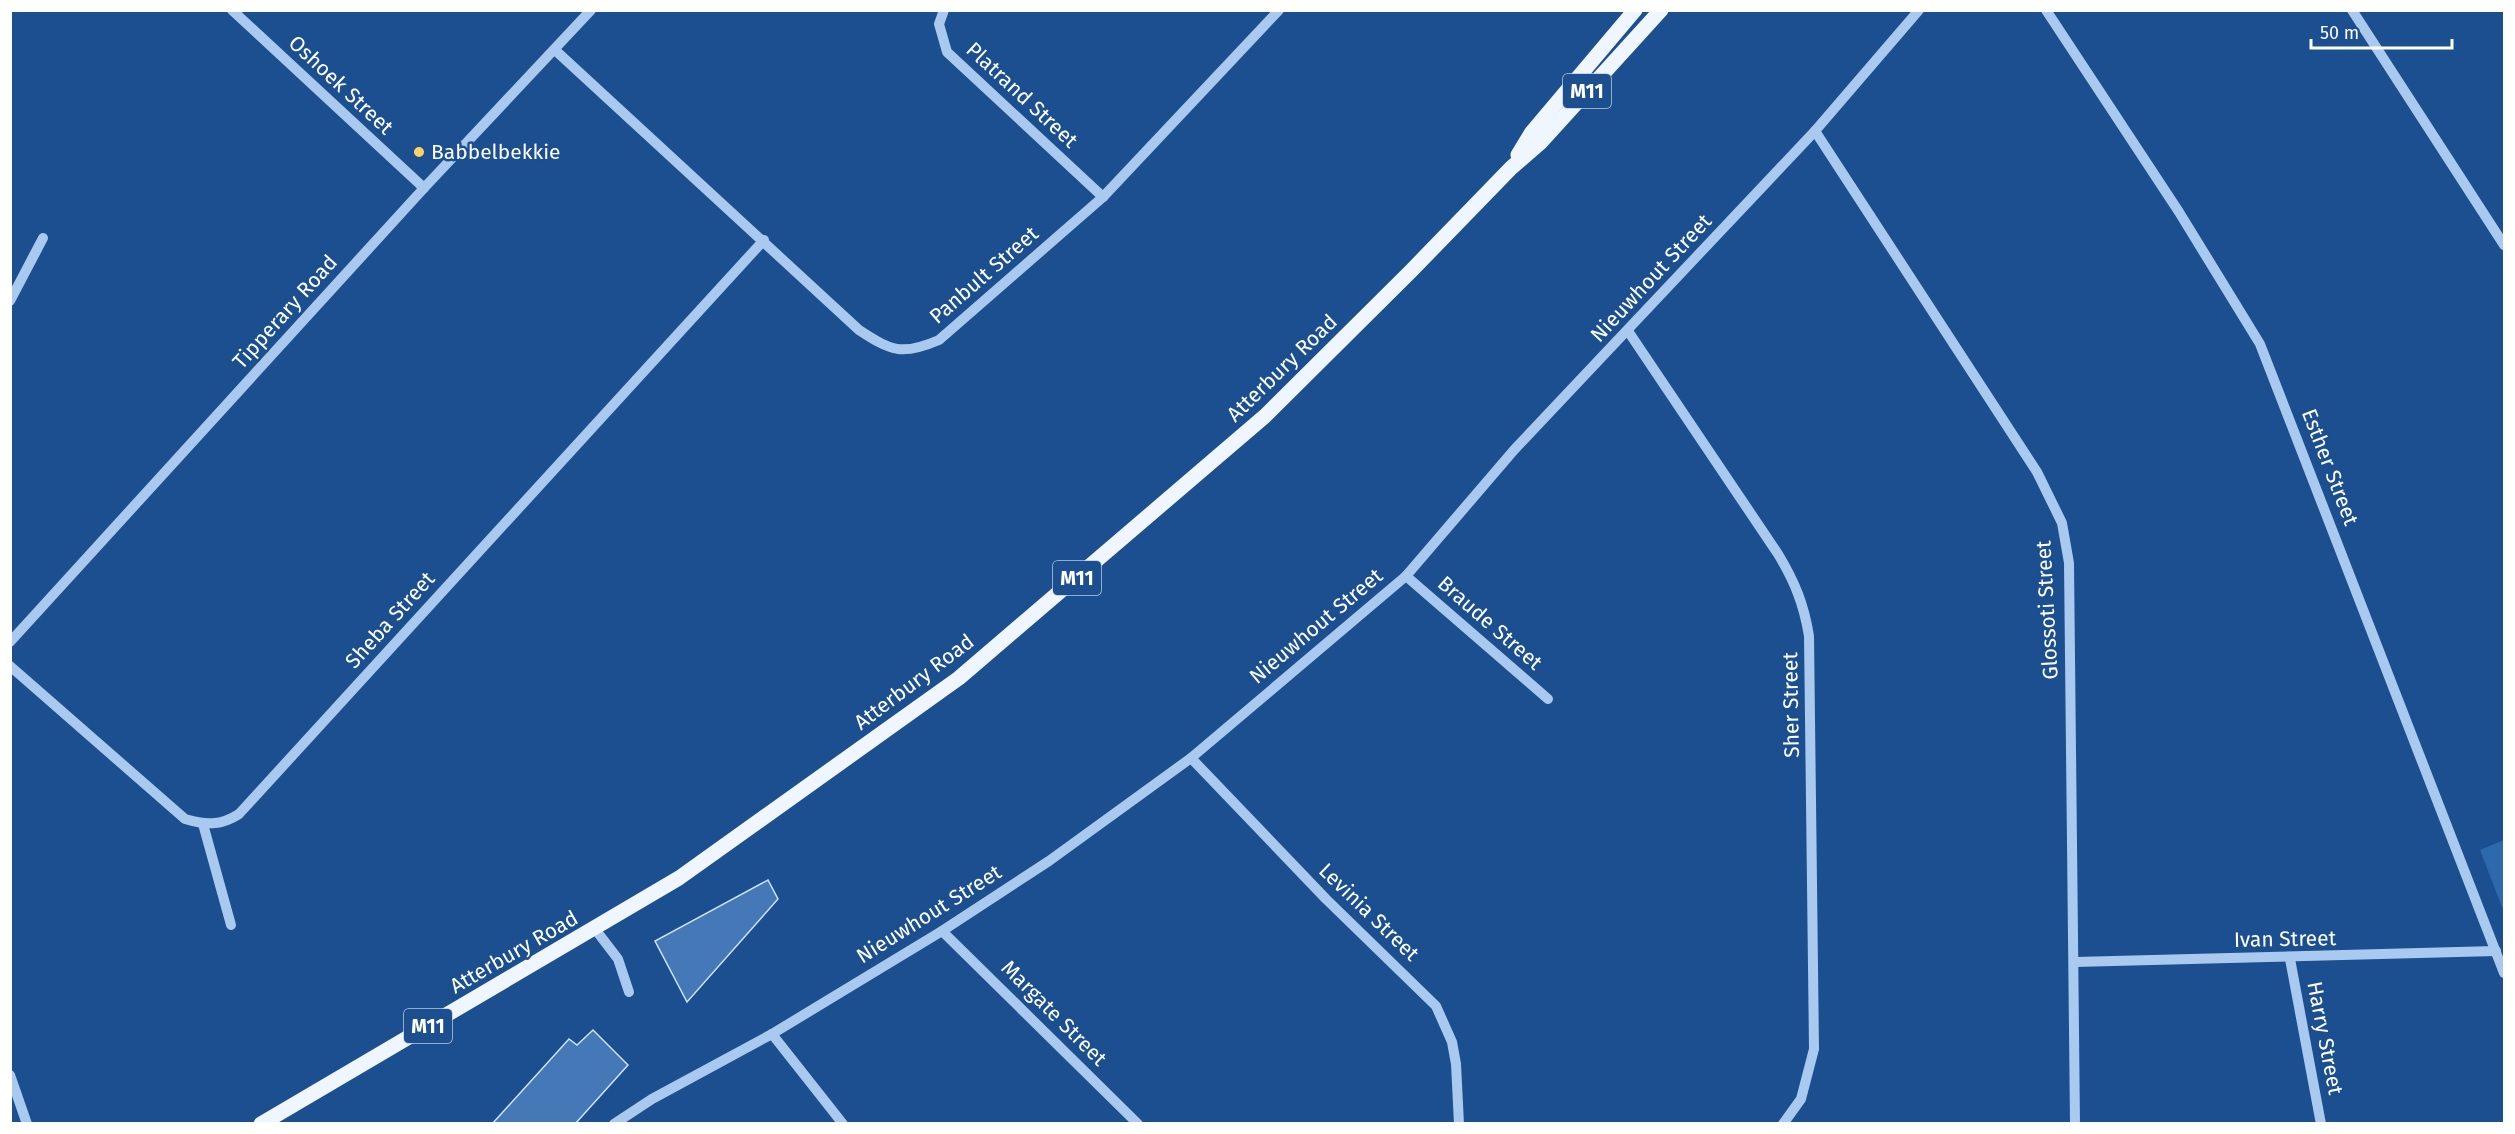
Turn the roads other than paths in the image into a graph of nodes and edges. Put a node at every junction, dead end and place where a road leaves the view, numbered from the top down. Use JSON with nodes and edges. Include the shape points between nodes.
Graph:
{"nodes":[{"id":1,"x":232,"y":10,"type":"edge"},
{"id":2,"x":591,"y":10,"type":"edge"},
{"id":3,"x":944,"y":10,"type":"edge"},
{"id":4,"x":1279,"y":10,"type":"edge"},
{"id":5,"x":1635,"y":10,"type":"edge"},
{"id":6,"x":1661,"y":10,"type":"edge"},
{"id":7,"x":1919,"y":10,"type":"edge"},
{"id":8,"x":2046,"y":10,"type":"edge"},
{"id":9,"x":2352,"y":10,"type":"edge"},
{"id":10,"x":555,"y":50,"type":"junction"},
{"id":11,"x":1815,"y":131,"type":"junction"},
{"id":12,"x":1510,"y":168,"type":"junction"},
{"id":13,"x":424,"y":188,"type":"junction"},
{"id":14,"x":1103,"y":197,"type":"junction"},
{"id":15,"x":43,"y":238,"type":"dead end"},
{"id":16,"x":764,"y":240,"type":"junction"},
{"id":17,"x":2505,"y":245,"type":"edge"},
{"id":18,"x":10,"y":301,"type":"edge"},
{"id":19,"x":1628,"y":331,"type":"junction"},
{"id":20,"x":1406,"y":576,"type":"junction"},
{"id":21,"x":10,"y":642,"type":"edge"},
{"id":22,"x":10,"y":666,"type":"edge"},
{"id":23,"x":1548,"y":699,"type":"dead end"},
{"id":24,"x":1191,"y":758,"type":"junction"},
{"id":25,"x":203,"y":824,"type":"junction"},
{"id":26,"x":231,"y":925,"type":"dead end"},
{"id":27,"x":595,"y":929,"type":"junction"},
{"id":28,"x":942,"y":931,"type":"junction"},
{"id":29,"x":2496,"y":951,"type":"junction"},
{"id":30,"x":2290,"y":959,"type":"junction"},
{"id":31,"x":2075,"y":962,"type":"junction"},
{"id":32,"x":2505,"y":973,"type":"edge"},
{"id":33,"x":629,"y":992,"type":"dead end"},
{"id":34,"x":772,"y":1034,"type":"junction"},
{"id":35,"x":10,"y":1075,"type":"edge"},
{"id":36,"x":27,"y":1124,"type":"edge"},
{"id":37,"x":261,"y":1124,"type":"edge"},
{"id":38,"x":614,"y":1124,"type":"edge"},
{"id":39,"x":843,"y":1124,"type":"edge"},
{"id":40,"x":1138,"y":1124,"type":"edge"},
{"id":41,"x":1459,"y":1124,"type":"edge"},
{"id":42,"x":1783,"y":1124,"type":"edge"},
{"id":43,"x":2075,"y":1124,"type":"edge"},
{"id":44,"x":2321,"y":1124,"type":"edge"}],
"edges":[{"from":1,"to":13,"type":"street","name":"Oshoek Street"},
{"from":2,"to":10,"type":"street","name":"Tipperary Road"},
{"from":3,"to":14,"type":"street","name":"Platrand Street","via":[[939,24],[947,52]]},
{"from":4,"to":14,"type":"street","name":"Panbult Street"},
{"from":5,"to":12,"type":"main road","name":"Atterbury Road","number":"M11","via":[[1532,132]]},
{"from":6,"to":12,"type":"main road","name":"Atterbury Road","number":"M11","via":[[1541,142]]},
{"from":7,"to":11,"type":"street","name":"Nieuwhout Street"},
{"from":8,"to":29,"type":"street","name":"Esther Street","via":[[2185,221],[2260,344]]},
{"from":9,"to":17,"type":"street"},
{"from":10,"to":13,"type":"street","name":"Tipperary Road"},
{"from":10,"to":16,"type":"street","name":"Panbult Street"},
{"from":11,"to":19,"type":"street","name":"Nieuwhout Street"},
{"from":11,"to":31,"type":"street","name":"Glossoti Street","via":[[2037,472],[2062,523],[2069,563]]},
{"from":12,"to":27,"type":"main road","name":"Atterbury Road","number":"M11","via":[[1265,416],[959,678],[697,865]]},
{"from":13,"to":21,"type":"street","name":"Tipperary Road"},
{"from":14,"to":16,"type":"street","name":"Panbult Street","via":[[939,340],[917,350],[887,348],[859,330]]},
{"from":15,"to":18,"type":"street"},
{"from":16,"to":25,"type":"street","name":"Sheba Street","via":[[239,814],[229,821]]},
{"from":19,"to":20,"type":"street","name":"Nieuwhout Street","via":[[1514,450]]},
{"from":19,"to":42,"type":"street","name":"Sher Street","via":[[1778,554],[1796,583],[1805,608],[1809,636],[1814,1049],[1801,1099]]},
{"from":20,"to":23,"type":"street","name":"Braude Street"},
{"from":20,"to":24,"type":"street","name":"Nieuwhout Street"},
{"from":22,"to":25,"type":"street","via":[[174,812]]},
{"from":24,"to":28,"type":"street","name":"Nieuwhout Street","via":[[1049,861]]},
{"from":24,"to":41,"type":"street","name":"Levinia Street","via":[[1326,899],[1436,1006],[1452,1042]]},
{"from":25,"to":26,"type":"street"},
{"from":27,"to":33,"type":"street","via":[[618,959]]},
{"from":27,"to":37,"type":"main road","name":"Atterbury Road","number":"M11"},
{"from":28,"to":34,"type":"street","name":"Nieuwhout Street"},
{"from":28,"to":40,"type":"street","name":"Margate Street"},
{"from":29,"to":30,"type":"street","name":"Ivan Street"},
{"from":29,"to":32,"type":"street","name":"Esther Street"},
{"from":30,"to":31,"type":"street","name":"Ivan Street"},
{"from":30,"to":44,"type":"street","name":"Harry Street"},
{"from":31,"to":43,"type":"street","name":"Glossoti Street"},
{"from":34,"to":38,"type":"street","name":"Nieuwhout Street"},
{"from":34,"to":39,"type":"street"},
{"from":35,"to":36,"type":"street"}]}
